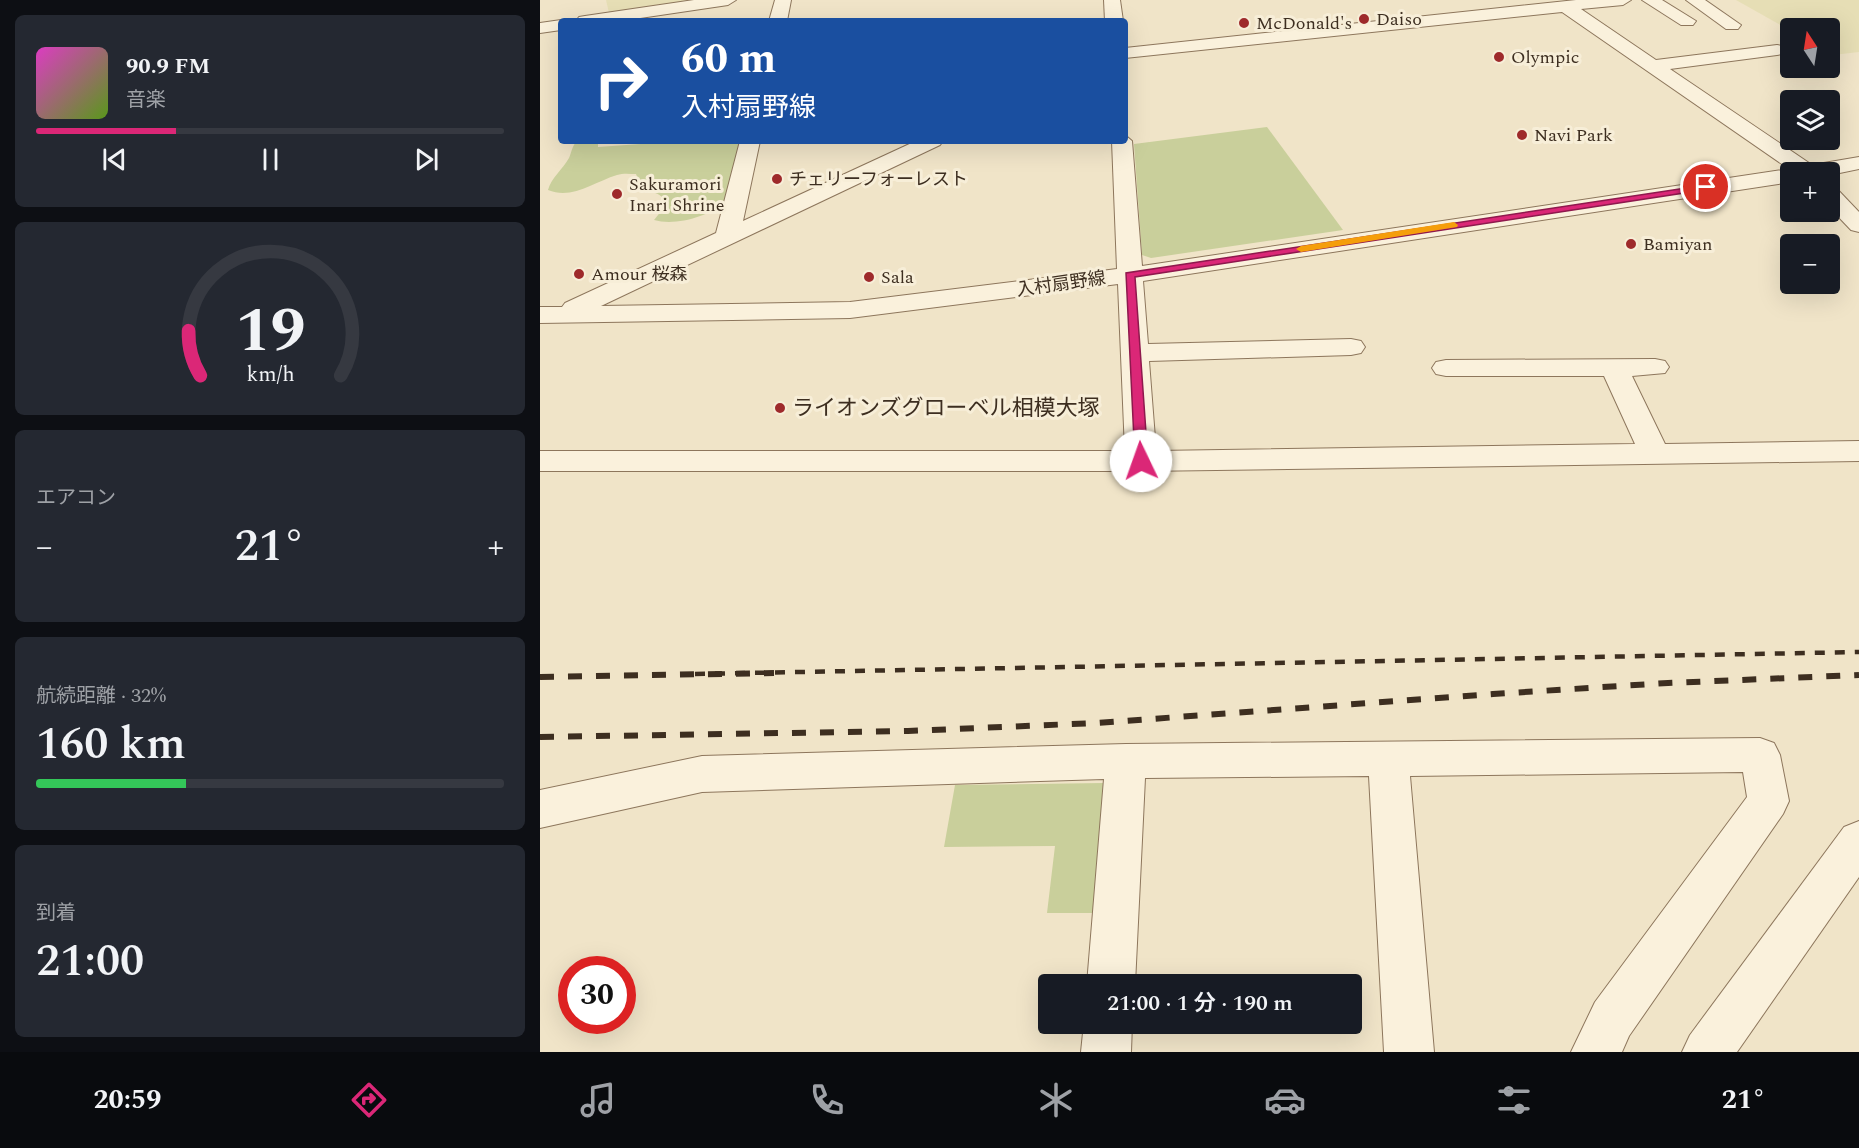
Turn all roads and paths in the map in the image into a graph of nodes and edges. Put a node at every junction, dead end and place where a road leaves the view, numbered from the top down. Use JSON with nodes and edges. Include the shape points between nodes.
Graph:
{"nodes":[{"id":1,"x":728,"y":0,"type":"edge"},
{"id":2,"x":783,"y":0,"type":"edge"},
{"id":3,"x":1112,"y":0,"type":"edge"},
{"id":4,"x":1623,"y":0,"type":"edge"},
{"id":5,"x":1650,"y":0,"type":"edge"},
{"id":6,"x":1694,"y":0,"type":"edge"},
{"id":7,"x":1566,"y":7,"type":"junction"},
{"id":8,"x":605,"y":18,"type":"edge"},
{"id":9,"x":779,"y":18,"type":"edge"},
{"id":10,"x":1114,"y":18,"type":"edge"},
{"id":11,"x":1687,"y":21,"type":"dead end"},
{"id":12,"x":558,"y":25,"type":"edge"},
{"id":13,"x":1732,"y":25,"type":"dead end"},
{"id":14,"x":540,"y":28,"type":"edge"},
{"id":15,"x":1777,"y":50,"type":"dead end"},
{"id":16,"x":1128,"y":53,"type":"edge"},
{"id":17,"x":1654,"y":66,"type":"junction"},
{"id":18,"x":749,"y":144,"type":"edge"},
{"id":19,"x":927,"y":144,"type":"edge"},
{"id":20,"x":1122,"y":144,"type":"edge"},
{"id":21,"x":1793,"y":162,"type":"edge"},
{"id":22,"x":1859,"y":164,"type":"edge"},
{"id":23,"x":1840,"y":167,"type":"edge"},
{"id":24,"x":1780,"y":177,"type":"edge"},
{"id":25,"x":1840,"y":205,"type":"edge"},
{"id":26,"x":1859,"y":225,"type":"edge"},
{"id":27,"x":727,"y":238,"type":"junction"},
{"id":28,"x":1130,"y":275,"type":"junction"},
{"id":29,"x":552,"y":314,"type":"edge"},
{"id":30,"x":1351,"y":347,"type":"dead end"},
{"id":31,"x":1135,"y":353,"type":"junction"},
{"id":32,"x":1614,"y":367,"type":"junction"},
{"id":33,"x":1655,"y":367,"type":"dead end"},
{"id":34,"x":1446,"y":368,"type":"dead end"},
{"id":35,"x":1859,"y":451,"type":"edge"},
{"id":36,"x":1655,"y":454,"type":"junction"},
{"id":37,"x":540,"y":461,"type":"edge"},
{"id":38,"x":1141,"y":461,"type":"junction"},
{"id":39,"x":1388,"y":758,"type":"junction"},
{"id":40,"x":1126,"y":761,"type":"junction"},
{"id":41,"x":540,"y":809,"type":"edge"},
{"id":42,"x":1859,"y":841,"type":"edge"},
{"id":43,"x":1112,"y":974,"type":"edge"},
{"id":44,"x":1107,"y":1034,"type":"edge"},
{"id":45,"x":1106,"y":1052,"type":"edge"},
{"id":46,"x":1409,"y":1052,"type":"edge"},
{"id":47,"x":1596,"y":1052,"type":"edge"},
{"id":48,"x":1707,"y":1052,"type":"edge"}],
"edges":[{"from":1,"to":8,"type":"street"},
{"from":2,"to":9,"type":"street"},
{"from":3,"to":10,"type":"street"},
{"from":4,"to":7,"type":"street"},
{"from":5,"to":11,"type":"street"},
{"from":6,"to":13,"type":"street"},
{"from":7,"to":16,"type":"street"},
{"from":7,"to":17,"type":"street"},
{"from":12,"to":14,"type":"street"},
{"from":15,"to":17,"type":"street"},
{"from":17,"to":21,"type":"street"},
{"from":18,"to":27,"type":"street"},
{"from":19,"to":27,"type":"street"},
{"from":20,"to":28,"type":"street"},
{"from":22,"to":23,"type":"street"},
{"from":24,"to":28,"type":"street","name":"入村扇野線"},
{"from":25,"to":26,"type":"street"},
{"from":27,"to":29,"type":"street"},
{"from":28,"to":29,"type":"street","name":"入村扇野線","via":[[850,310]]},
{"from":28,"to":31,"type":"street"},
{"from":30,"to":31,"type":"street"},
{"from":31,"to":38,"type":"street"},
{"from":32,"to":33,"type":"street"},
{"from":32,"to":34,"type":"street","via":[[1487,357]]},
{"from":32,"to":36,"type":"street"},
{"from":35,"to":36,"type":"street"},
{"from":36,"to":38,"type":"street"},
{"from":37,"to":38,"type":"street"},
{"from":39,"to":40,"type":"street"},
{"from":39,"to":46,"type":"street"},
{"from":39,"to":47,"type":"street","via":[[1760,755],[1768,801],[1612,1019]]},
{"from":40,"to":41,"type":"street","via":[[702,774]]},
{"from":40,"to":43,"type":"street"},
{"from":42,"to":48,"type":"street"},
{"from":44,"to":45,"type":"street"}]}
